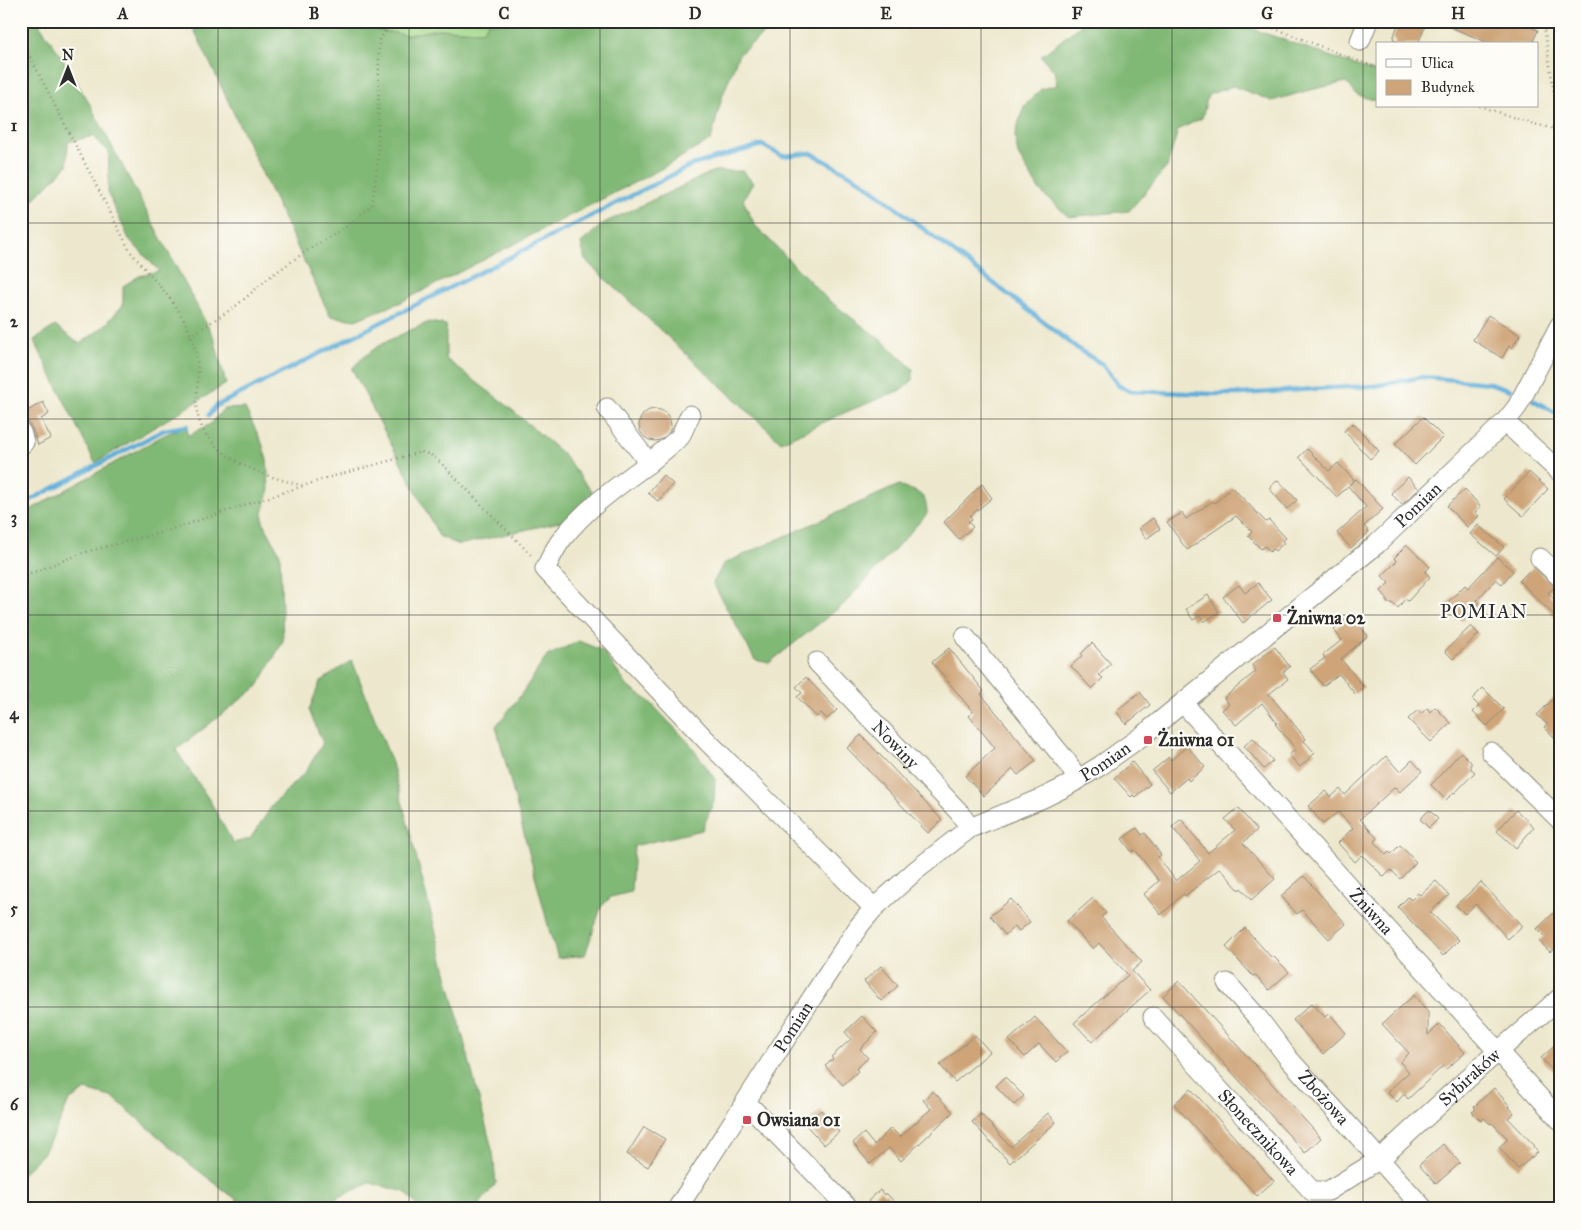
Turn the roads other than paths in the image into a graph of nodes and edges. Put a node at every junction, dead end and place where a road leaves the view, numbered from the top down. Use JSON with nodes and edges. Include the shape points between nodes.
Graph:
{"nodes":[{"id":1,"x":1368,"y":21,"type":"edge"},
{"id":2,"x":1360,"y":41,"type":"dead end"},
{"id":3,"x":1560,"y":325,"type":"edge"},
{"id":4,"x":607,"y":408,"type":"dead end"},
{"id":5,"x":690,"y":415,"type":"dead end"},
{"id":6,"x":1505,"y":422,"type":"junction"},
{"id":7,"x":21,"y":432,"type":"edge"},
{"id":8,"x":21,"y":445,"type":"edge"},
{"id":9,"x":649,"y":463,"type":"junction"},
{"id":10,"x":1560,"y":472,"type":"edge"},
{"id":11,"x":1540,"y":558,"type":"dead end"},
{"id":12,"x":1560,"y":577,"type":"edge"},
{"id":13,"x":966,"y":637,"type":"dead end"},
{"id":14,"x":817,"y":662,"type":"dead end"},
{"id":15,"x":1183,"y":703,"type":"junction"},
{"id":16,"x":1491,"y":752,"type":"dead end"},
{"id":17,"x":1078,"y":780,"type":"junction"},
{"id":18,"x":1560,"y":820,"type":"edge"},
{"id":19,"x":970,"y":828,"type":"junction"},
{"id":20,"x":874,"y":908,"type":"junction"},
{"id":21,"x":1226,"y":982,"type":"dead end"},
{"id":22,"x":1560,"y":998,"type":"edge"},
{"id":23,"x":1153,"y":1017,"type":"dead end"},
{"id":24,"x":1498,"y":1052,"type":"junction"},
{"id":25,"x":746,"y":1102,"type":"junction"},
{"id":26,"x":1560,"y":1120,"type":"edge"},
{"id":27,"x":1380,"y":1159,"type":"junction"},
{"id":28,"x":677,"y":1209,"type":"edge"},
{"id":29,"x":850,"y":1209,"type":"edge"},
{"id":30,"x":1424,"y":1209,"type":"edge"}],
"edges":[{"from":1,"to":2,"type":"street"},
{"from":3,"to":6,"type":"street","name":"Pomian","via":[[1517,407]]},
{"from":4,"to":9,"type":"street"},
{"from":5,"to":9,"type":"street","via":[[680,438]]},
{"from":6,"to":10,"type":"street"},
{"from":6,"to":15,"type":"street","name":"Pomian","via":[[1377,544]]},
{"from":7,"to":8,"type":"street","via":[[24,442]]},
{"from":9,"to":20,"type":"street","via":[[609,492],[562,539],[545,568],[706,740]]},
{"from":11,"to":12,"type":"street"},
{"from":13,"to":17,"type":"street"},
{"from":14,"to":19,"type":"street","name":"Nowiny","via":[[959,812]]},
{"from":15,"to":17,"type":"street","name":"Pomian"},
{"from":15,"to":24,"type":"street","name":"Żniwna"},
{"from":16,"to":18,"type":"street"},
{"from":17,"to":19,"type":"street","name":"Pomian"},
{"from":19,"to":20,"type":"street","name":"Pomian"},
{"from":20,"to":25,"type":"street","name":"Pomian","via":[[842,951]]},
{"from":21,"to":27,"type":"street","name":"Zbożowa","via":[[1289,1059]]},
{"from":22,"to":24,"type":"street","name":"Sybiraków"},
{"from":23,"to":27,"type":"street","name":"Słonecznikowa","via":[[1312,1190],[1328,1191]]},
{"from":24,"to":26,"type":"street","name":"Żniwna"},
{"from":24,"to":27,"type":"street","name":"Sybiraków"},
{"from":25,"to":28,"type":"street","name":"Pomian"},
{"from":25,"to":29,"type":"street"},
{"from":27,"to":30,"type":"street","name":"Zbożowa"}]}
